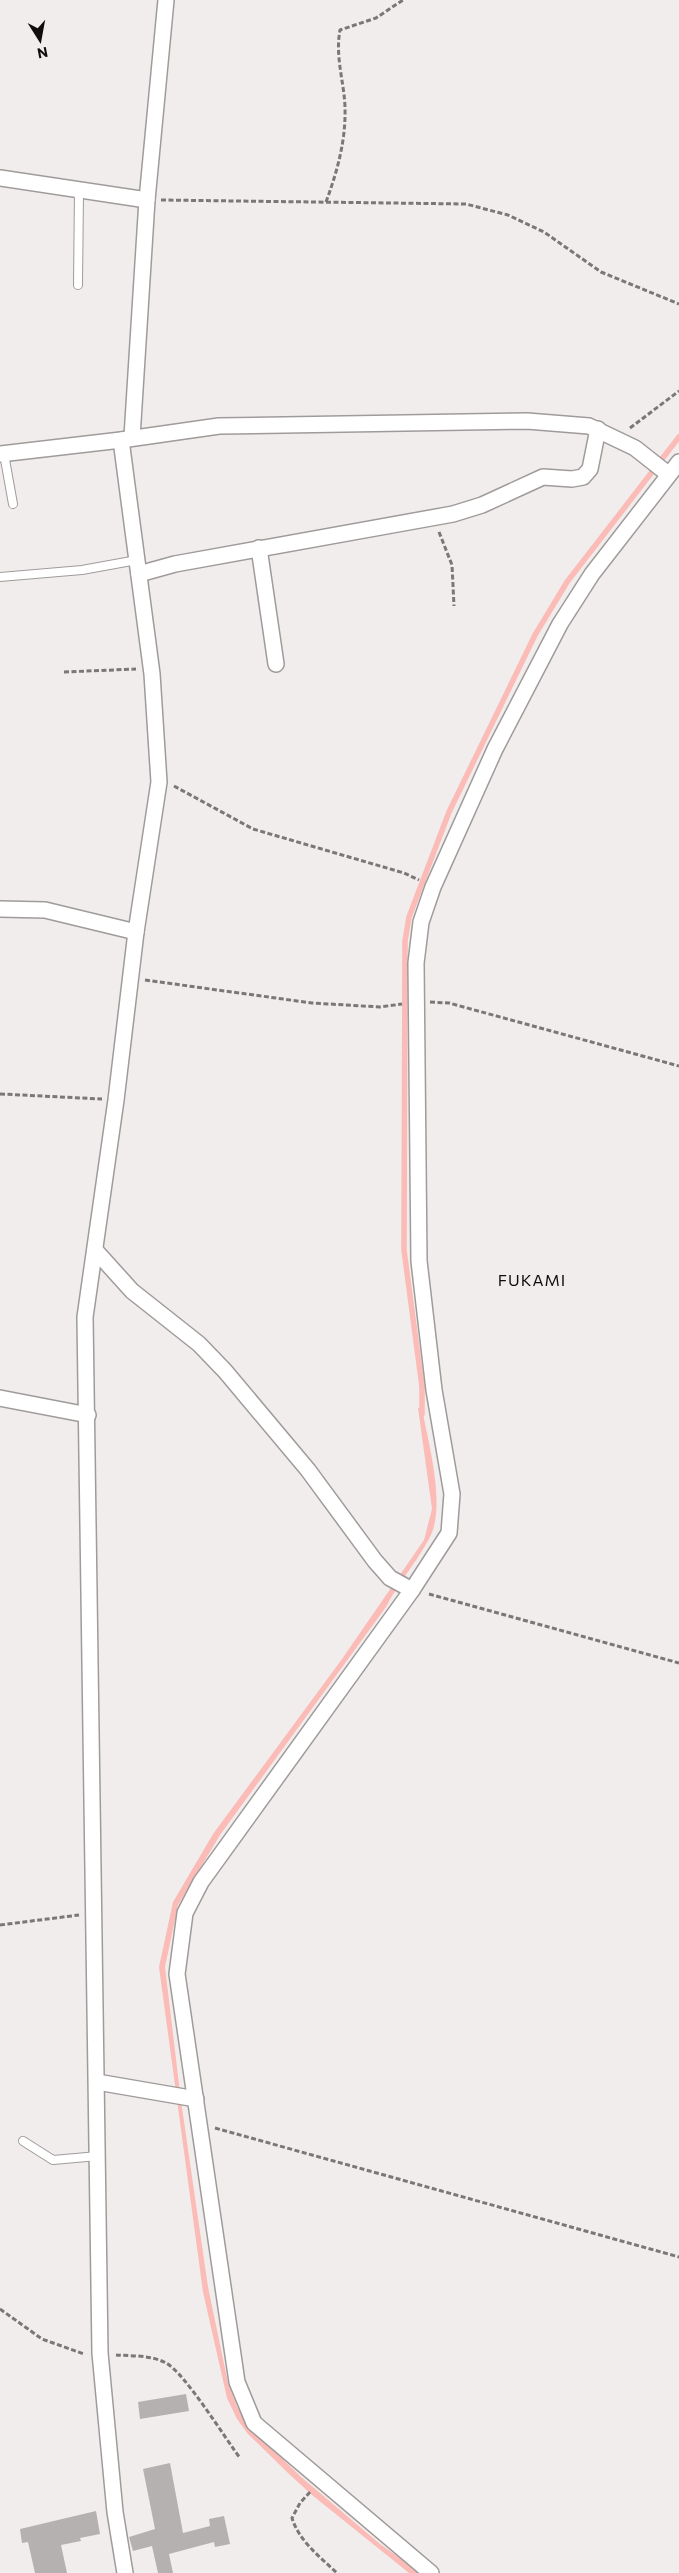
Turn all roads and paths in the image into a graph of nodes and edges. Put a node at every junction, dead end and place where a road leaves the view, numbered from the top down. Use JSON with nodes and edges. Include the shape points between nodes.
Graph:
{"nodes":[{"id":1,"x":166,"y":0,"type":"edge"},
{"id":2,"x":403,"y":0,"type":"edge"},
{"id":3,"x":0,"y":178,"type":"edge"},
{"id":4,"x":79,"y":191,"type":"junction"},
{"id":5,"x":147,"y":200,"type":"junction"},
{"id":6,"x":326,"y":202,"type":"junction"},
{"id":7,"x":78,"y":285,"type":"dead end"},
{"id":8,"x":679,"y":304,"type":"edge"},
{"id":9,"x":679,"y":391,"type":"edge"},
{"id":10,"x":598,"y":429,"type":"junction"},
{"id":11,"x":618,"y":437,"type":"junction"},
{"id":12,"x":126,"y":439,"type":"junction"},
{"id":13,"x":2,"y":454,"type":"edge"},
{"id":14,"x":679,"y":462,"type":"edge"},
{"id":15,"x":668,"y":474,"type":"junction"},
{"id":16,"x":13,"y":504,"type":"dead end"},
{"id":17,"x":430,"y":518,"type":"junction"},
{"id":18,"x":260,"y":548,"type":"junction"},
{"id":19,"x":138,"y":567,"type":"junction"},
{"id":20,"x":0,"y":577,"type":"edge"},
{"id":21,"x":454,"y":606,"type":"dead end"},
{"id":22,"x":276,"y":664,"type":"dead end"},
{"id":23,"x":151,"y":669,"type":"junction"},
{"id":24,"x":64,"y":672,"type":"dead end"},
{"id":25,"x":159,"y":773,"type":"junction"},
{"id":26,"x":433,"y":887,"type":"junction"},
{"id":27,"x":0,"y":909,"type":"edge"},
{"id":28,"x":136,"y":932,"type":"junction"},
{"id":29,"x":132,"y":979,"type":"junction"},
{"id":30,"x":418,"y":1001,"type":"junction"},
{"id":31,"x":679,"y":1066,"type":"edge"},
{"id":32,"x":0,"y":1094,"type":"edge"},
{"id":33,"x":116,"y":1100,"type":"junction"},
{"id":34,"x":95,"y":1250,"type":"junction"},
{"id":35,"x":0,"y":1398,"type":"edge"},
{"id":36,"x":88,"y":1415,"type":"junction"},
{"id":37,"x":412,"y":1590,"type":"junction"},
{"id":38,"x":679,"y":1663,"type":"edge"},
{"id":39,"x":94,"y":1913,"type":"junction"},
{"id":40,"x":0,"y":1925,"type":"edge"},
{"id":41,"x":97,"y":2082,"type":"junction"},
{"id":42,"x":196,"y":2099,"type":"junction"},
{"id":43,"x":199,"y":2124,"type":"junction"},
{"id":44,"x":23,"y":2141,"type":"dead end"},
{"id":45,"x":98,"y":2156,"type":"junction"},
{"id":46,"x":679,"y":2257,"type":"edge"},
{"id":47,"x":0,"y":2309,"type":"edge"},
{"id":48,"x":100,"y":2356,"type":"junction"},
{"id":49,"x":240,"y":2458,"type":"dead end"},
{"id":50,"x":308,"y":2494,"type":"dead end"},
{"id":51,"x":125,"y":2573,"type":"edge"},
{"id":52,"x":337,"y":2573,"type":"edge"},
{"id":53,"x":431,"y":2573,"type":"edge"}],
"edges":[{"from":1,"to":5,"type":"street"},
{"from":2,"to":6,"type":"path","via":[[376,18],[340,30],[337,48],[345,108],[340,163]]},
{"from":3,"to":4,"type":"street"},
{"from":4,"to":5,"type":"street"},
{"from":4,"to":7,"type":"lane"},
{"from":5,"to":6,"type":"path"},
{"from":5,"to":12,"type":"street"},
{"from":6,"to":8,"type":"path","via":[[466,204],[508,215],[544,232],[601,272]]},
{"from":9,"to":11,"type":"path"},
{"from":10,"to":11,"type":"street"},
{"from":10,"to":12,"type":"street","via":[[527,421],[219,426]]},
{"from":10,"to":17,"type":"street","via":[[590,469],[583,477],[542,477],[482,505]]},
{"from":11,"to":15,"type":"street"},
{"from":12,"to":13,"type":"street"},
{"from":12,"to":19,"type":"street"},
{"from":13,"to":16,"type":"lane"},
{"from":14,"to":15,"type":"street"},
{"from":15,"to":26,"type":"street","via":[[592,574],[560,624],[495,749]]},
{"from":17,"to":18,"type":"street"},
{"from":17,"to":21,"type":"path","via":[[452,564]]},
{"from":18,"to":19,"type":"street","via":[[175,564]]},
{"from":18,"to":22,"type":"street"},
{"from":19,"to":20,"type":"lane"},
{"from":19,"to":23,"type":"street"},
{"from":23,"to":24,"type":"path"},
{"from":23,"to":25,"type":"street"},
{"from":25,"to":26,"type":"path","via":[[188,795],[253,829],[404,873]]},
{"from":25,"to":28,"type":"street"},
{"from":26,"to":30,"type":"street","via":[[421,922],[416,962]]},
{"from":27,"to":28,"type":"street","via":[[45,910]]},
{"from":28,"to":29,"type":"street"},
{"from":29,"to":30,"type":"path","via":[[312,1003],[380,1008]]},
{"from":29,"to":33,"type":"street"},
{"from":30,"to":31,"type":"path","via":[[449,1003]]},
{"from":30,"to":37,"type":"street","via":[[419,1261],[434,1390],[452,1494],[448,1533]]},
{"from":32,"to":33,"type":"path"},
{"from":33,"to":34,"type":"street"},
{"from":34,"to":36,"type":"street","via":[[85,1317]]},
{"from":34,"to":37,"type":"street","via":[[132,1291],[199,1344],[226,1371],[308,1470],[390,1578]]},
{"from":35,"to":36,"type":"street"},
{"from":36,"to":39,"type":"street"},
{"from":37,"to":38,"type":"path"},
{"from":37,"to":42,"type":"street","via":[[201,1882],[185,1913],[176,1974]]},
{"from":39,"to":40,"type":"path"},
{"from":39,"to":41,"type":"street"},
{"from":41,"to":42,"type":"street"},
{"from":41,"to":45,"type":"street"},
{"from":42,"to":43,"type":"street"},
{"from":43,"to":46,"type":"path"},
{"from":43,"to":53,"type":"street","via":[[237,2382],[254,2423]]},
{"from":44,"to":45,"type":"lane","via":[[53,2160]]},
{"from":45,"to":48,"type":"street"},
{"from":47,"to":48,"type":"path","via":[[42,2339]]},
{"from":48,"to":49,"type":"path","via":[[151,2358],[167,2363]]},
{"from":48,"to":51,"type":"street","via":[[115,2512]]},
{"from":50,"to":52,"type":"path","via":[[292,2518],[295,2528]]}]}
